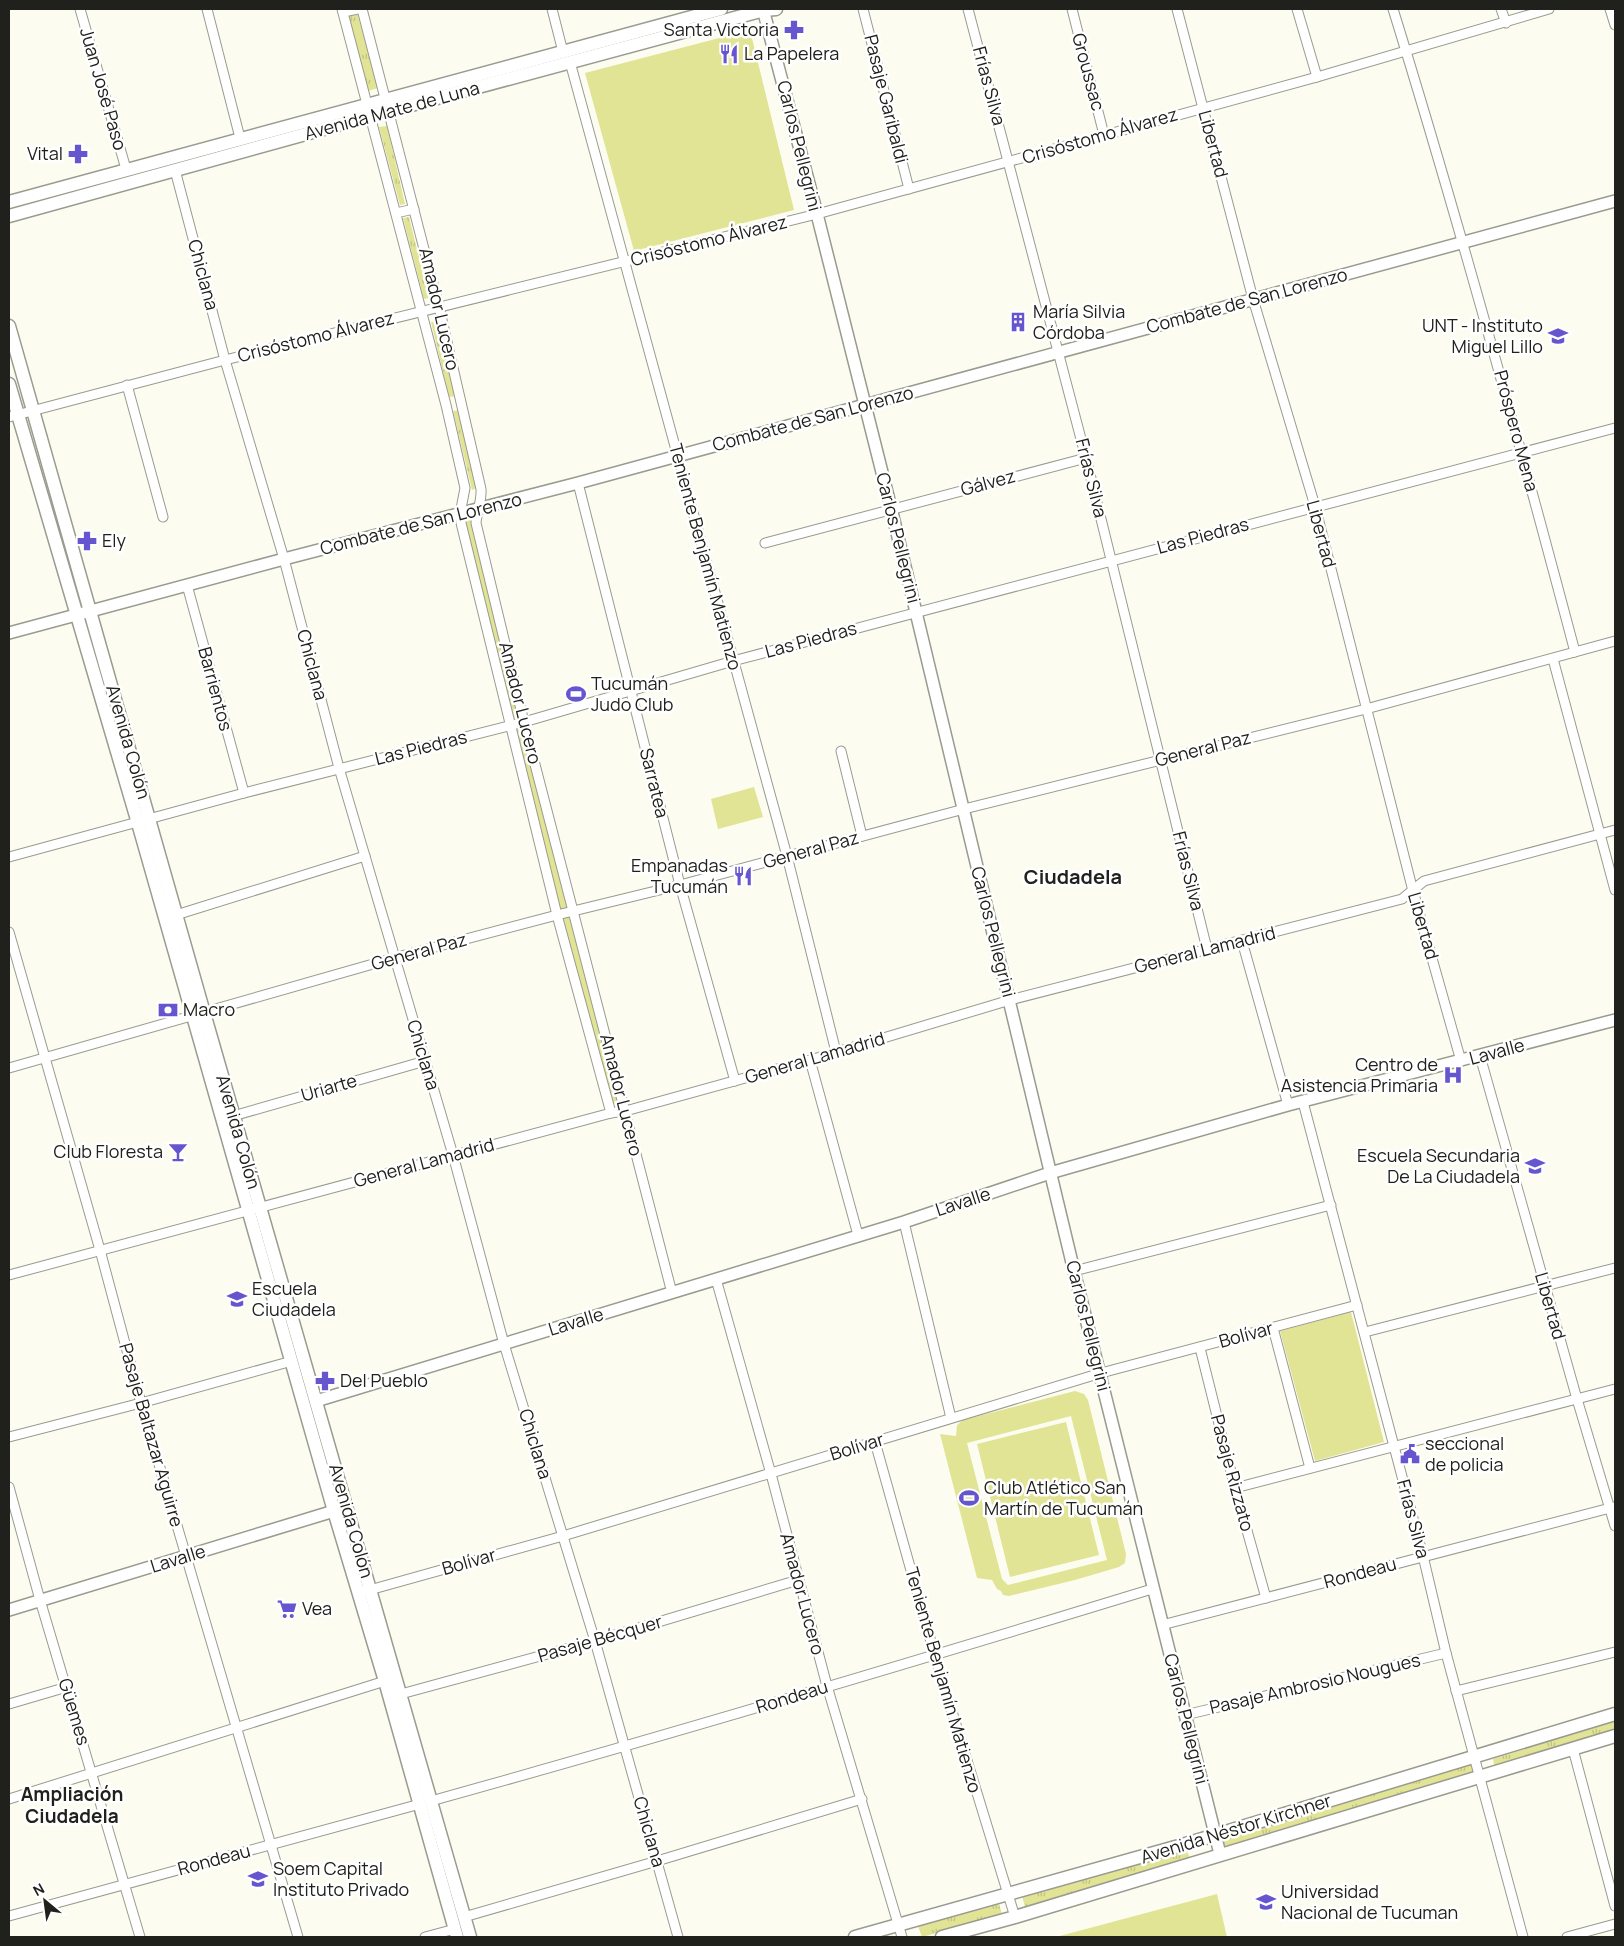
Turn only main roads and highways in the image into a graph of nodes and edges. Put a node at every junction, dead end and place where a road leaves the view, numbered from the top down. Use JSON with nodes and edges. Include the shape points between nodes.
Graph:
{"nodes":[{"id":1,"x":721,"y":9,"type":"edge"},
{"id":2,"x":768,"y":9,"type":"edge"},
{"id":3,"x":566,"y":57,"type":"junction"},
{"id":4,"x":369,"y":110,"type":"junction"},
{"id":5,"x":10,"y":201,"type":"edge"},
{"id":6,"x":11,"y":216,"type":"edge"},
{"id":7,"x":9,"y":326,"type":"edge"},
{"id":8,"x":9,"y":384,"type":"edge"},
{"id":9,"x":13,"y":416,"type":"edge"},
{"id":10,"x":144,"y":821,"type":"junction"},
{"id":11,"x":198,"y":1014,"type":"junction"},
{"id":12,"x":255,"y":1209,"type":"junction"},
{"id":13,"x":364,"y":1592,"type":"junction"},
{"id":14,"x":1615,"y":1714,"type":"edge"},
{"id":15,"x":1615,"y":1736,"type":"edge"},
{"id":16,"x":425,"y":1803,"type":"junction"},
{"id":17,"x":456,"y":1933,"type":"edge"},
{"id":18,"x":470,"y":1937,"type":"edge"},
{"id":19,"x":855,"y":1937,"type":"edge"},
{"id":20,"x":942,"y":1937,"type":"edge"}],
"edges":[{"from":1,"to":3,"type":"main road","name":"Avenida Mate de Luna"},
{"from":2,"to":3,"type":"main road","name":"Avenida Mate de Luna"},
{"from":3,"to":4,"type":"main road","name":"Avenida Mate de Luna"},
{"from":4,"to":5,"type":"main road","name":"Avenida Mate de Luna","via":[[240,138]]},
{"from":4,"to":6,"type":"main road","name":"Avenida Mate de Luna"},
{"from":7,"to":10,"type":"main road","name":"Avenida Colón","via":[[90,611]]},
{"from":8,"to":9,"type":"main road","name":"Avenida Colón"},
{"from":9,"to":10,"type":"main road","name":"Avenida Colón"},
{"from":10,"to":11,"type":"main road","name":"Avenida Colón"},
{"from":10,"to":11,"type":"main road","name":"Avenida Colón","via":[[176,915]]},
{"from":11,"to":12,"type":"main road","name":"Avenida Colón"},
{"from":11,"to":12,"type":"main road","name":"Avenida Colón","via":[[234,1116]]},
{"from":12,"to":13,"type":"main road","name":"Avenida Colón","via":[[347,1507]]},
{"from":12,"to":13,"type":"main road","name":"Avenida Colón","via":[[292,1361],[334,1511]]},
{"from":13,"to":16,"type":"main road","name":"Avenida Colón","via":[[385,1681]]},
{"from":13,"to":16,"type":"main road","name":"Avenida Colón","via":[[401,1694]]},
{"from":14,"to":19,"type":"main road","name":"Avenida Néstor Kirchner","via":[[1216,1835]]},
{"from":15,"to":20,"type":"main road","name":"Avenida Néstor Kirchner"},
{"from":16,"to":17,"type":"main road","name":"Avenida Colón"},
{"from":16,"to":18,"type":"main road","name":"Avenida Colón"}]}
